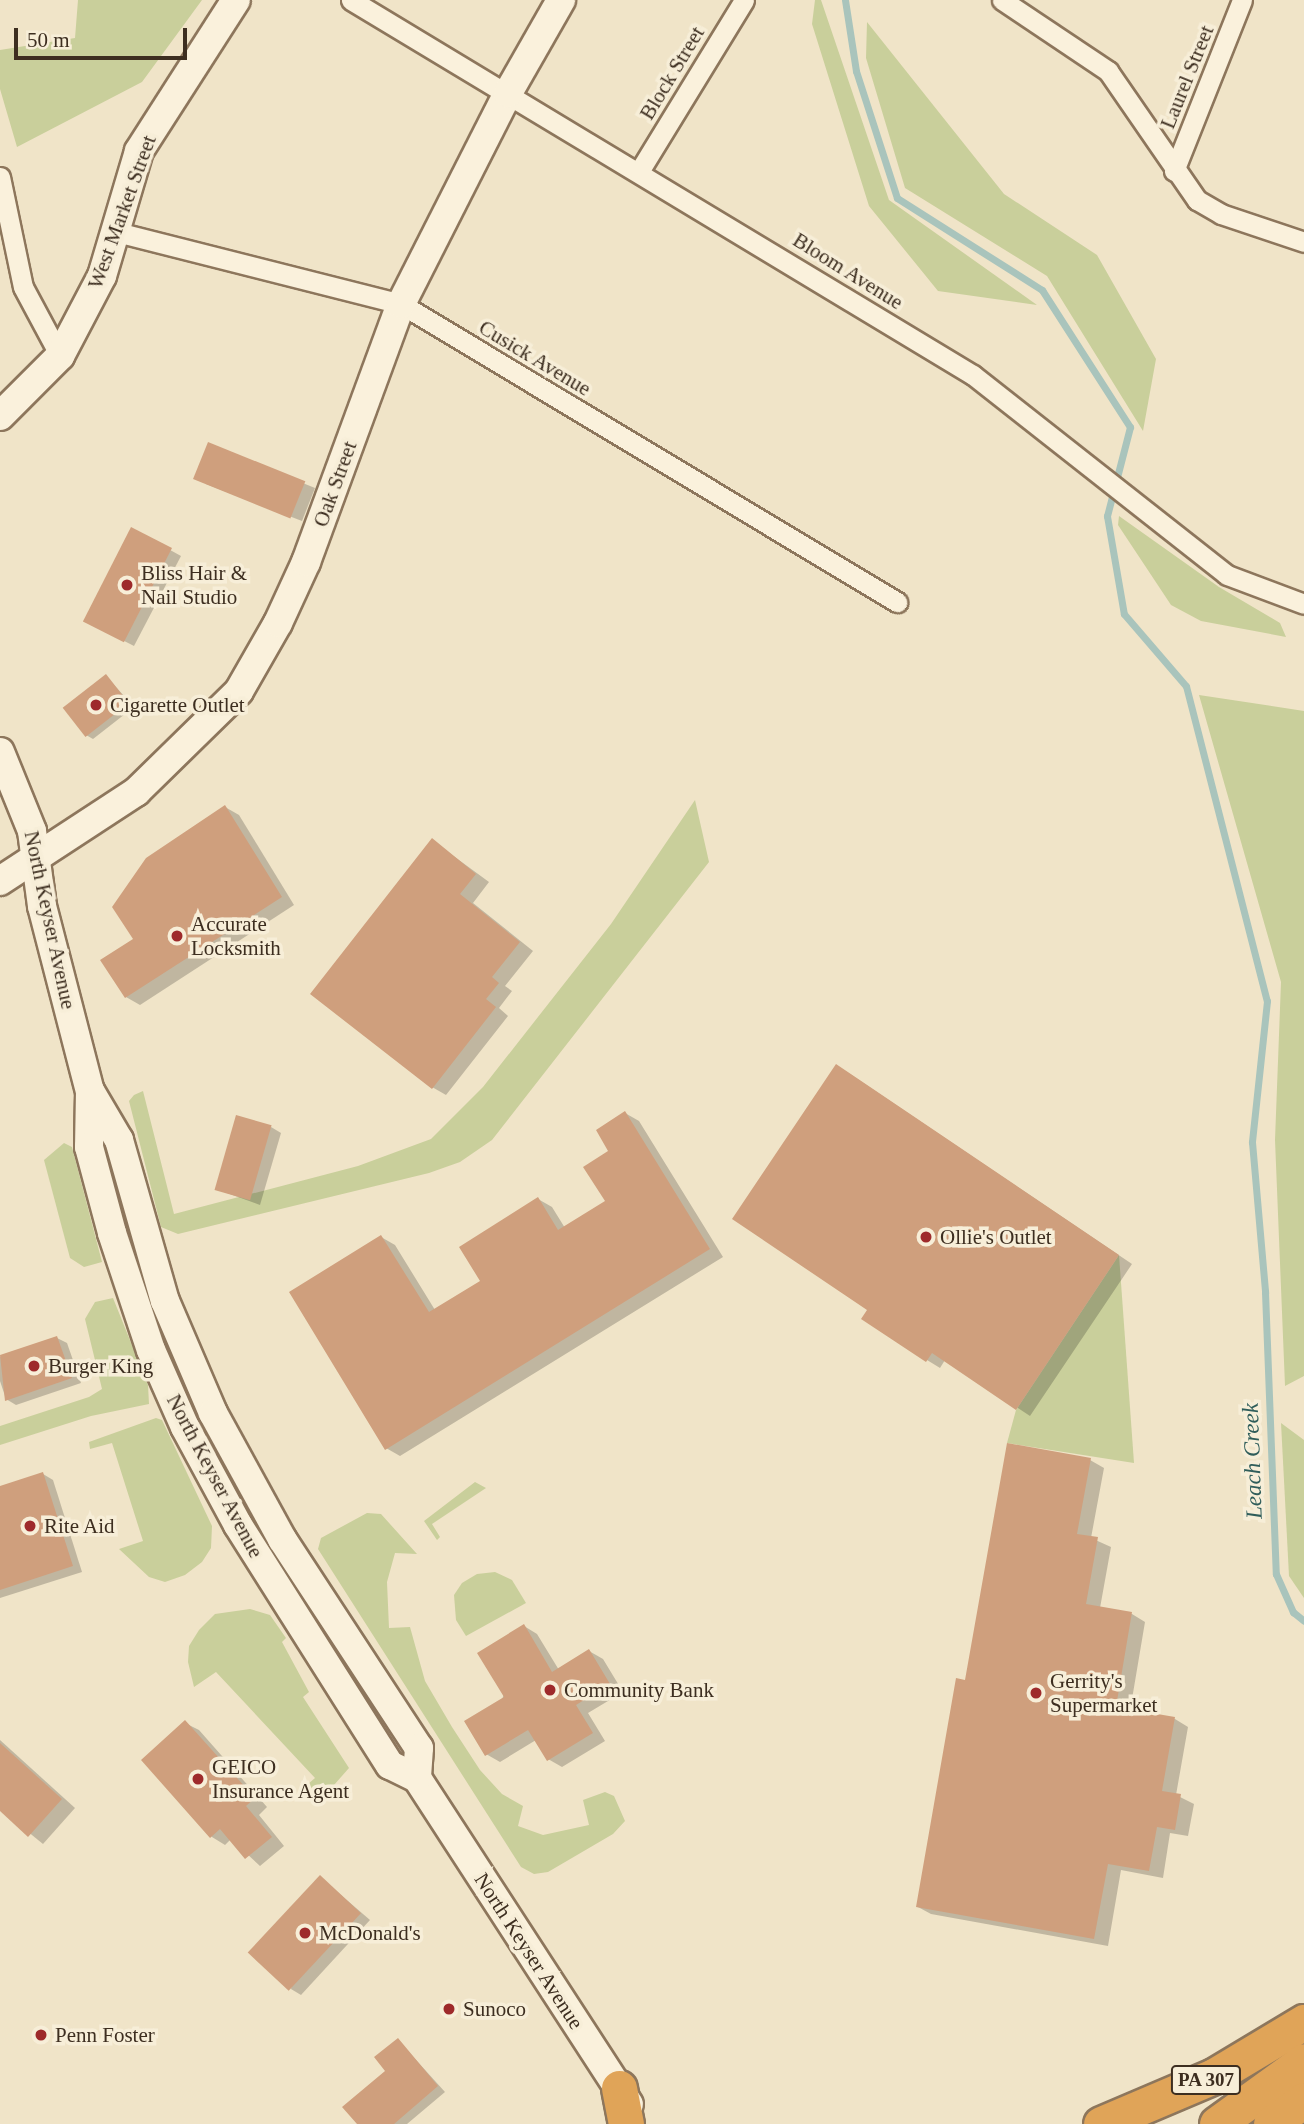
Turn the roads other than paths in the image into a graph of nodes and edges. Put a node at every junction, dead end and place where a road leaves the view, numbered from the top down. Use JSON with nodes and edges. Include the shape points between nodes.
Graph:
{"nodes":[{"id":1,"x":236,"y":0,"type":"edge"},
{"id":2,"x":351,"y":0,"type":"edge"},
{"id":3,"x":561,"y":0,"type":"edge"},
{"id":4,"x":744,"y":0,"type":"edge"},
{"id":5,"x":1002,"y":0,"type":"edge"},
{"id":6,"x":1242,"y":0,"type":"edge"},
{"id":7,"x":508,"y":93,"type":"junction"},
{"id":8,"x":640,"y":170,"type":"junction"},
{"id":9,"x":1174,"y":172,"type":"junction"},
{"id":10,"x":0,"y":177,"type":"edge"},
{"id":11,"x":117,"y":232,"type":"junction"},
{"id":12,"x":1304,"y":242,"type":"edge"},
{"id":13,"x":401,"y":304,"type":"junction"},
{"id":14,"x":60,"y":356,"type":"junction"},
{"id":15,"x":0,"y":416,"type":"edge"},
{"id":16,"x":897,"y":602,"type":"dead end"},
{"id":17,"x":1304,"y":604,"type":"edge"},
{"id":18,"x":0,"y":752,"type":"edge"},
{"id":19,"x":36,"y":858,"type":"junction"},
{"id":20,"x":0,"y":881,"type":"edge"},
{"id":21,"x":1304,"y":2022,"type":"edge"},
{"id":22,"x":1304,"y":2061,"type":"edge"},
{"id":23,"x":619,"y":2088,"type":"junction"},
{"id":24,"x":1304,"y":2099,"type":"edge"},
{"id":25,"x":626,"y":2124,"type":"edge"},
{"id":26,"x":642,"y":2124,"type":"edge"},
{"id":27,"x":1101,"y":2124,"type":"edge"},
{"id":28,"x":1217,"y":2124,"type":"edge"},
{"id":29,"x":1270,"y":2124,"type":"edge"}],
"edges":[{"from":1,"to":11,"type":"main road","name":"West Market Street","via":[[139,151]]},
{"from":2,"to":7,"type":"street","name":"Bloom Avenue"},
{"from":3,"to":7,"type":"main road","name":"Oak Street"},
{"from":4,"to":8,"type":"street","name":"Block Street"},
{"from":5,"to":9,"type":"street","via":[[1108,71]]},
{"from":6,"to":9,"type":"street","name":"Laurel Street"},
{"from":7,"to":8,"type":"street","name":"Bloom Avenue"},
{"from":7,"to":13,"type":"main road","name":"Oak Street"},
{"from":8,"to":17,"type":"street","name":"Bloom Avenue","via":[[973,375],[1227,575]]},
{"from":9,"to":12,"type":"street","via":[[1197,200],[1221,214]]},
{"from":10,"to":14,"type":"street","via":[[23,287]]},
{"from":11,"to":13,"type":"street","name":"Cusick Avenue"},
{"from":11,"to":14,"type":"main road","name":"West Market Street","via":[[102,276]]},
{"from":13,"to":16,"type":"street","name":"Cusick Avenue"},
{"from":13,"to":19,"type":"main road","name":"Oak Street","via":[[306,562],[239,691],[136,792]]},
{"from":14,"to":15,"type":"main road","name":"West Market Street"},
{"from":18,"to":19,"type":"main road","name":"North Keyser Avenue","via":[[32,831]]},
{"from":19,"to":20,"type":"main road","name":"Oak Street"},
{"from":19,"to":23,"type":"main road","name":"North Keyser Avenue","via":[[42,906],[90,1091],[89,1147],[151,1350],[185,1427],[245,1536],[390,1765],[416,1778]]},
{"from":21,"to":27,"type":"highway","number":"PA 307","via":[[1214,2076]]},
{"from":22,"to":28,"type":"highway"},
{"from":23,"to":25,"type":"highway"},
{"from":23,"to":26,"type":"main road","name":"North Keyser Avenue"},
{"from":24,"to":29,"type":"highway"}]}
